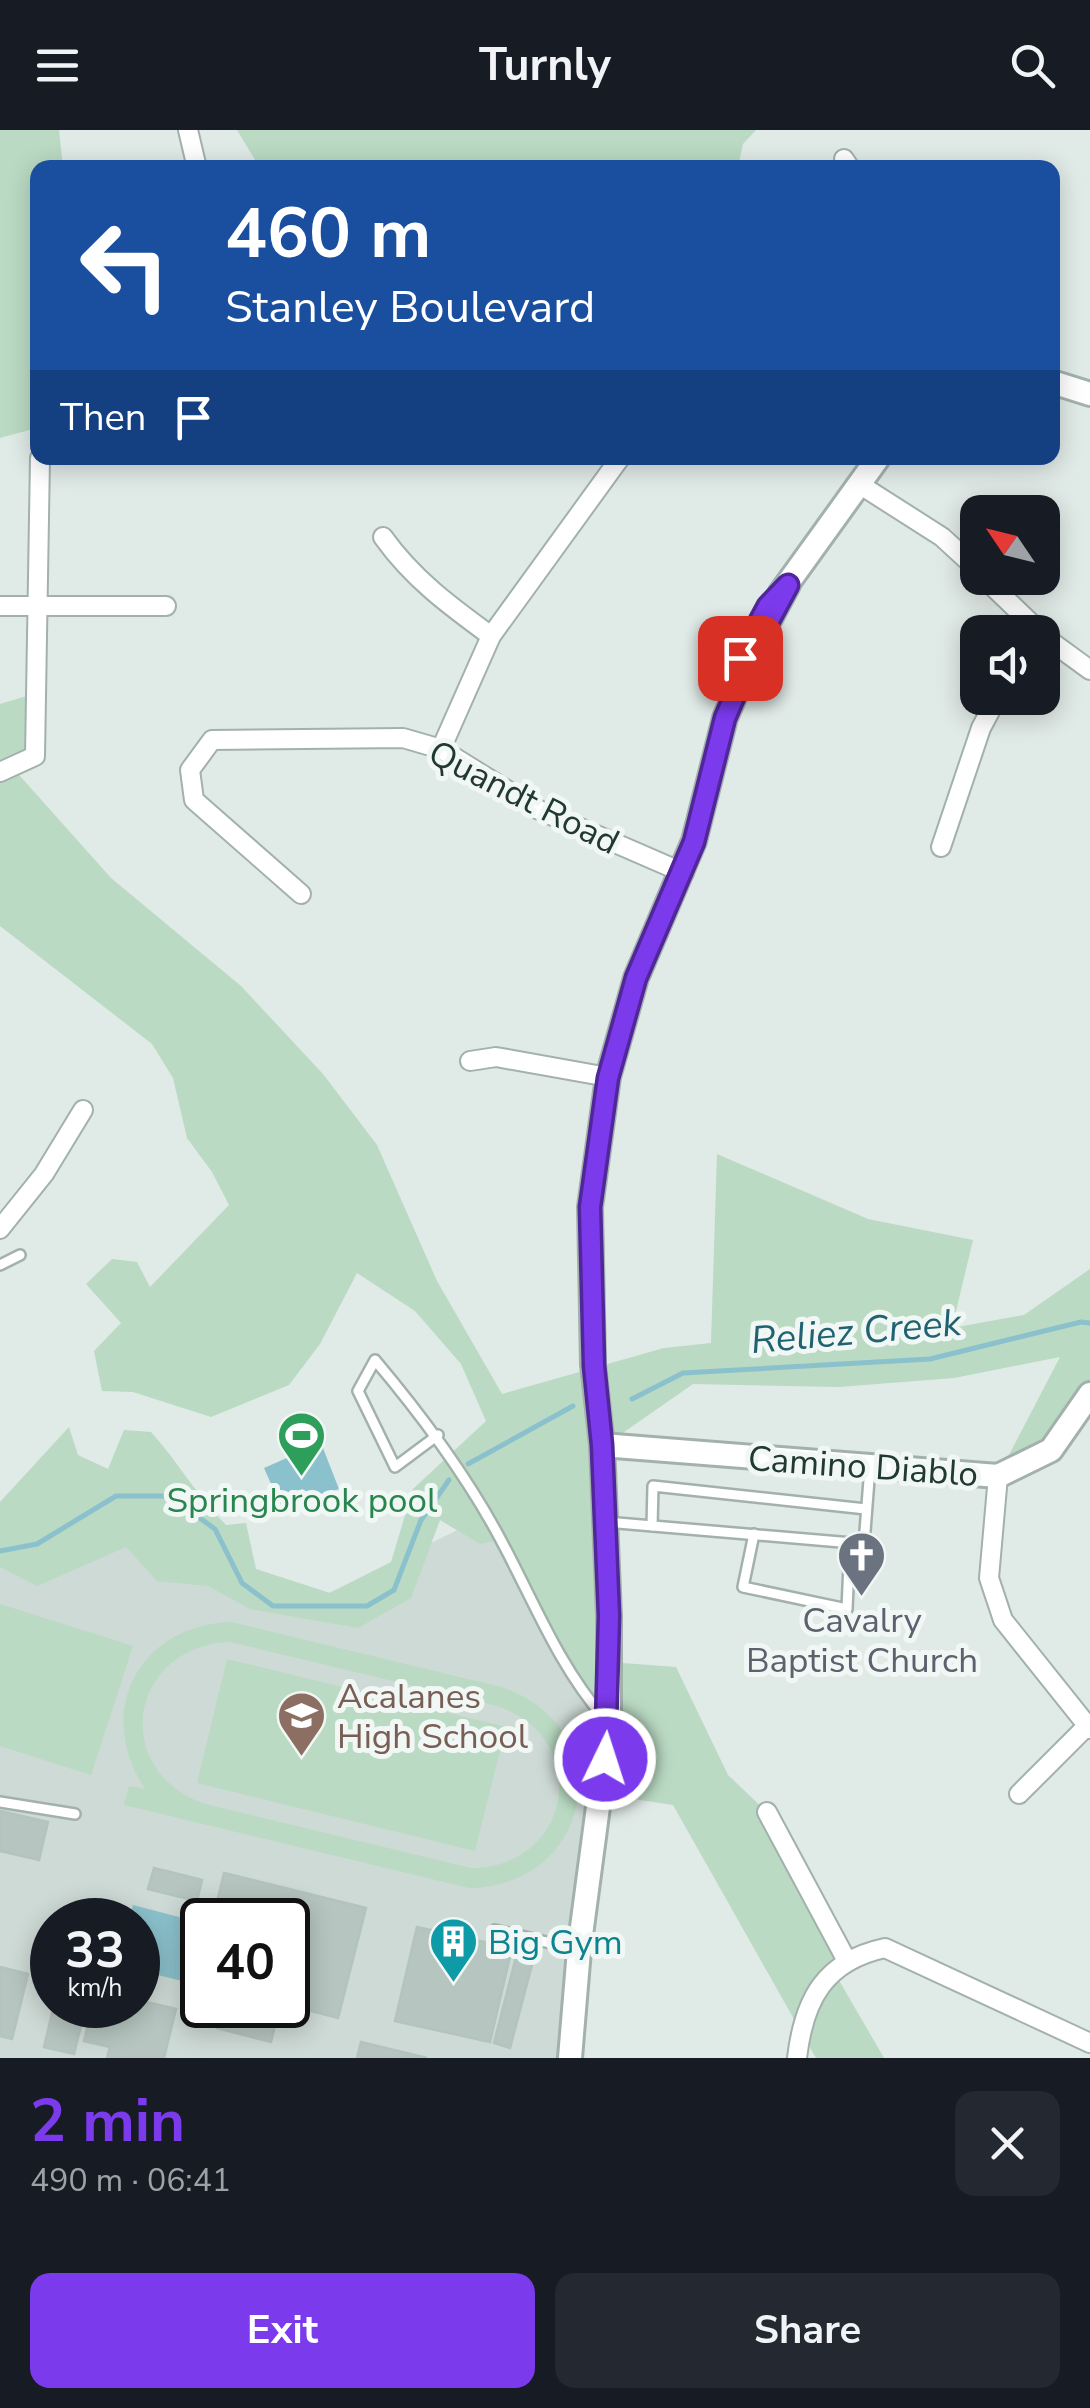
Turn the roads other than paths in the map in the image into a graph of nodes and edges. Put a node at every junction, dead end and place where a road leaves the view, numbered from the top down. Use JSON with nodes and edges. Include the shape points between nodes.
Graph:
{"nodes":[{"id":1,"x":188,"y":130,"type":"edge"},
{"id":2,"x":195,"y":160,"type":"edge"},
{"id":3,"x":1060,"y":385,"type":"edge"},
{"id":4,"x":1088,"y":394,"type":"edge"},
{"id":5,"x":40,"y":465,"type":"edge"},
{"id":6,"x":615,"y":465,"type":"edge"},
{"id":7,"x":873,"y":465,"type":"edge"},
{"id":8,"x":859,"y":484,"type":"junction"},
{"id":9,"x":383,"y":537,"type":"dead end"},
{"id":10,"x":960,"y":553,"type":"edge"},
{"id":11,"x":1001,"y":595,"type":"edge"},
{"id":12,"x":38,"y":605,"type":"junction"},
{"id":13,"x":0,"y":606,"type":"edge"},
{"id":14,"x":166,"y":606,"type":"dead end"},
{"id":15,"x":1022,"y":615,"type":"edge"},
{"id":16,"x":491,"y":636,"type":"junction"},
{"id":17,"x":1060,"y":648,"type":"edge"},
{"id":18,"x":1090,"y":670,"type":"edge"},
{"id":19,"x":988,"y":715,"type":"edge"},
{"id":20,"x":441,"y":748,"type":"junction"},
{"id":21,"x":0,"y":772,"type":"edge"},
{"id":22,"x":940,"y":846,"type":"dead end"},
{"id":23,"x":684,"y":873,"type":"junction"},
{"id":24,"x":301,"y":894,"type":"dead end"},
{"id":25,"x":470,"y":1062,"type":"dead end"},
{"id":26,"x":608,"y":1078,"type":"junction"},
{"id":27,"x":82,"y":1110,"type":"dead end"},
{"id":28,"x":0,"y":1229,"type":"edge"},
{"id":29,"x":20,"y":1255,"type":"dead end"},
{"id":30,"x":0,"y":1266,"type":"edge"},
{"id":31,"x":1090,"y":1394,"type":"edge"},
{"id":32,"x":438,"y":1435,"type":"junction"},
{"id":33,"x":602,"y":1445,"type":"junction"},
{"id":34,"x":870,"y":1466,"type":"junction"},
{"id":35,"x":998,"y":1476,"type":"junction"},
{"id":36,"x":866,"y":1509,"type":"junction"},
{"id":37,"x":604,"y":1522,"type":"junction"},
{"id":38,"x":652,"y":1526,"type":"junction"},
{"id":39,"x":754,"y":1534,"type":"junction"},
{"id":40,"x":850,"y":1542,"type":"junction"},
{"id":41,"x":608,"y":1724,"type":"junction"},
{"id":42,"x":1088,"y":1728,"type":"edge"},
{"id":43,"x":1019,"y":1794,"type":"dead end"},
{"id":44,"x":0,"y":1802,"type":"edge"},
{"id":45,"x":767,"y":1812,"type":"dead end"},
{"id":46,"x":76,"y":1814,"type":"dead end"},
{"id":47,"x":495,"y":1930,"type":"dead end"},
{"id":48,"x":579,"y":1950,"type":"junction"},
{"id":49,"x":847,"y":1961,"type":"junction"},
{"id":50,"x":1090,"y":2043,"type":"edge"},
{"id":51,"x":570,"y":2058,"type":"edge"},
{"id":52,"x":798,"y":2058,"type":"edge"}],
"edges":[{"from":1,"to":2,"type":"street"},
{"from":3,"to":4,"type":"street"},
{"from":5,"to":12,"type":"street"},
{"from":6,"to":16,"type":"street"},
{"from":7,"to":8,"type":"street"},
{"from":8,"to":10,"type":"street"},
{"from":8,"to":23,"type":"street","via":[[748,639],[725,699]]},
{"from":9,"to":16,"type":"street","via":[[430,590]]},
{"from":11,"to":15,"type":"street"},
{"from":12,"to":13,"type":"street"},
{"from":12,"to":14,"type":"street"},
{"from":12,"to":21,"type":"street","via":[[35,756]]},
{"from":16,"to":20,"type":"street"},
{"from":17,"to":18,"type":"street"},
{"from":19,"to":22,"type":"street"},
{"from":20,"to":23,"type":"street","name":"Quandt Road","via":[[539,810]]},
{"from":20,"to":24,"type":"street","name":"Quandt Road","via":[[404,738],[212,740],[202,748],[190,770],[194,800]]},
{"from":23,"to":26,"type":"street","via":[[636,978]]},
{"from":25,"to":26,"type":"street","via":[[496,1057]]},
{"from":26,"to":33,"type":"street","via":[[590,1207]]},
{"from":27,"to":28,"type":"street","via":[[44,1174]]},
{"from":29,"to":30,"type":"lane"},
{"from":31,"to":35,"type":"street","name":"Camino Diablo","via":[[1051,1450]]},
{"from":32,"to":32,"type":"lane","via":[[395,1467],[358,1391],[375,1360]]},
{"from":32,"to":41,"type":"lane","via":[[501,1539],[565,1666]]},
{"from":33,"to":34,"type":"street","name":"Camino Diablo"},
{"from":33,"to":37,"type":"street"},
{"from":34,"to":35,"type":"street","name":"Camino Diablo"},
{"from":34,"to":36,"type":"lane"},
{"from":35,"to":42,"type":"street","via":[[989,1578],[1003,1620]]},
{"from":36,"to":38,"type":"lane","via":[[653,1486]]},
{"from":36,"to":40,"type":"lane","via":[[864,1544]]},
{"from":37,"to":38,"type":"lane"},
{"from":37,"to":41,"type":"street"},
{"from":38,"to":39,"type":"lane"},
{"from":39,"to":40,"type":"lane"},
{"from":39,"to":40,"type":"lane","via":[[743,1587],[847,1609]]},
{"from":41,"to":48,"type":"street"},
{"from":42,"to":43,"type":"street"},
{"from":44,"to":46,"type":"lane"},
{"from":45,"to":49,"type":"street"},
{"from":47,"to":48,"type":"lane"},
{"from":48,"to":51,"type":"street"},
{"from":49,"to":50,"type":"street","via":[[885,1948]]},
{"from":49,"to":52,"type":"street","via":[[831,1970],[818,1991],[801,2026]]}]}
